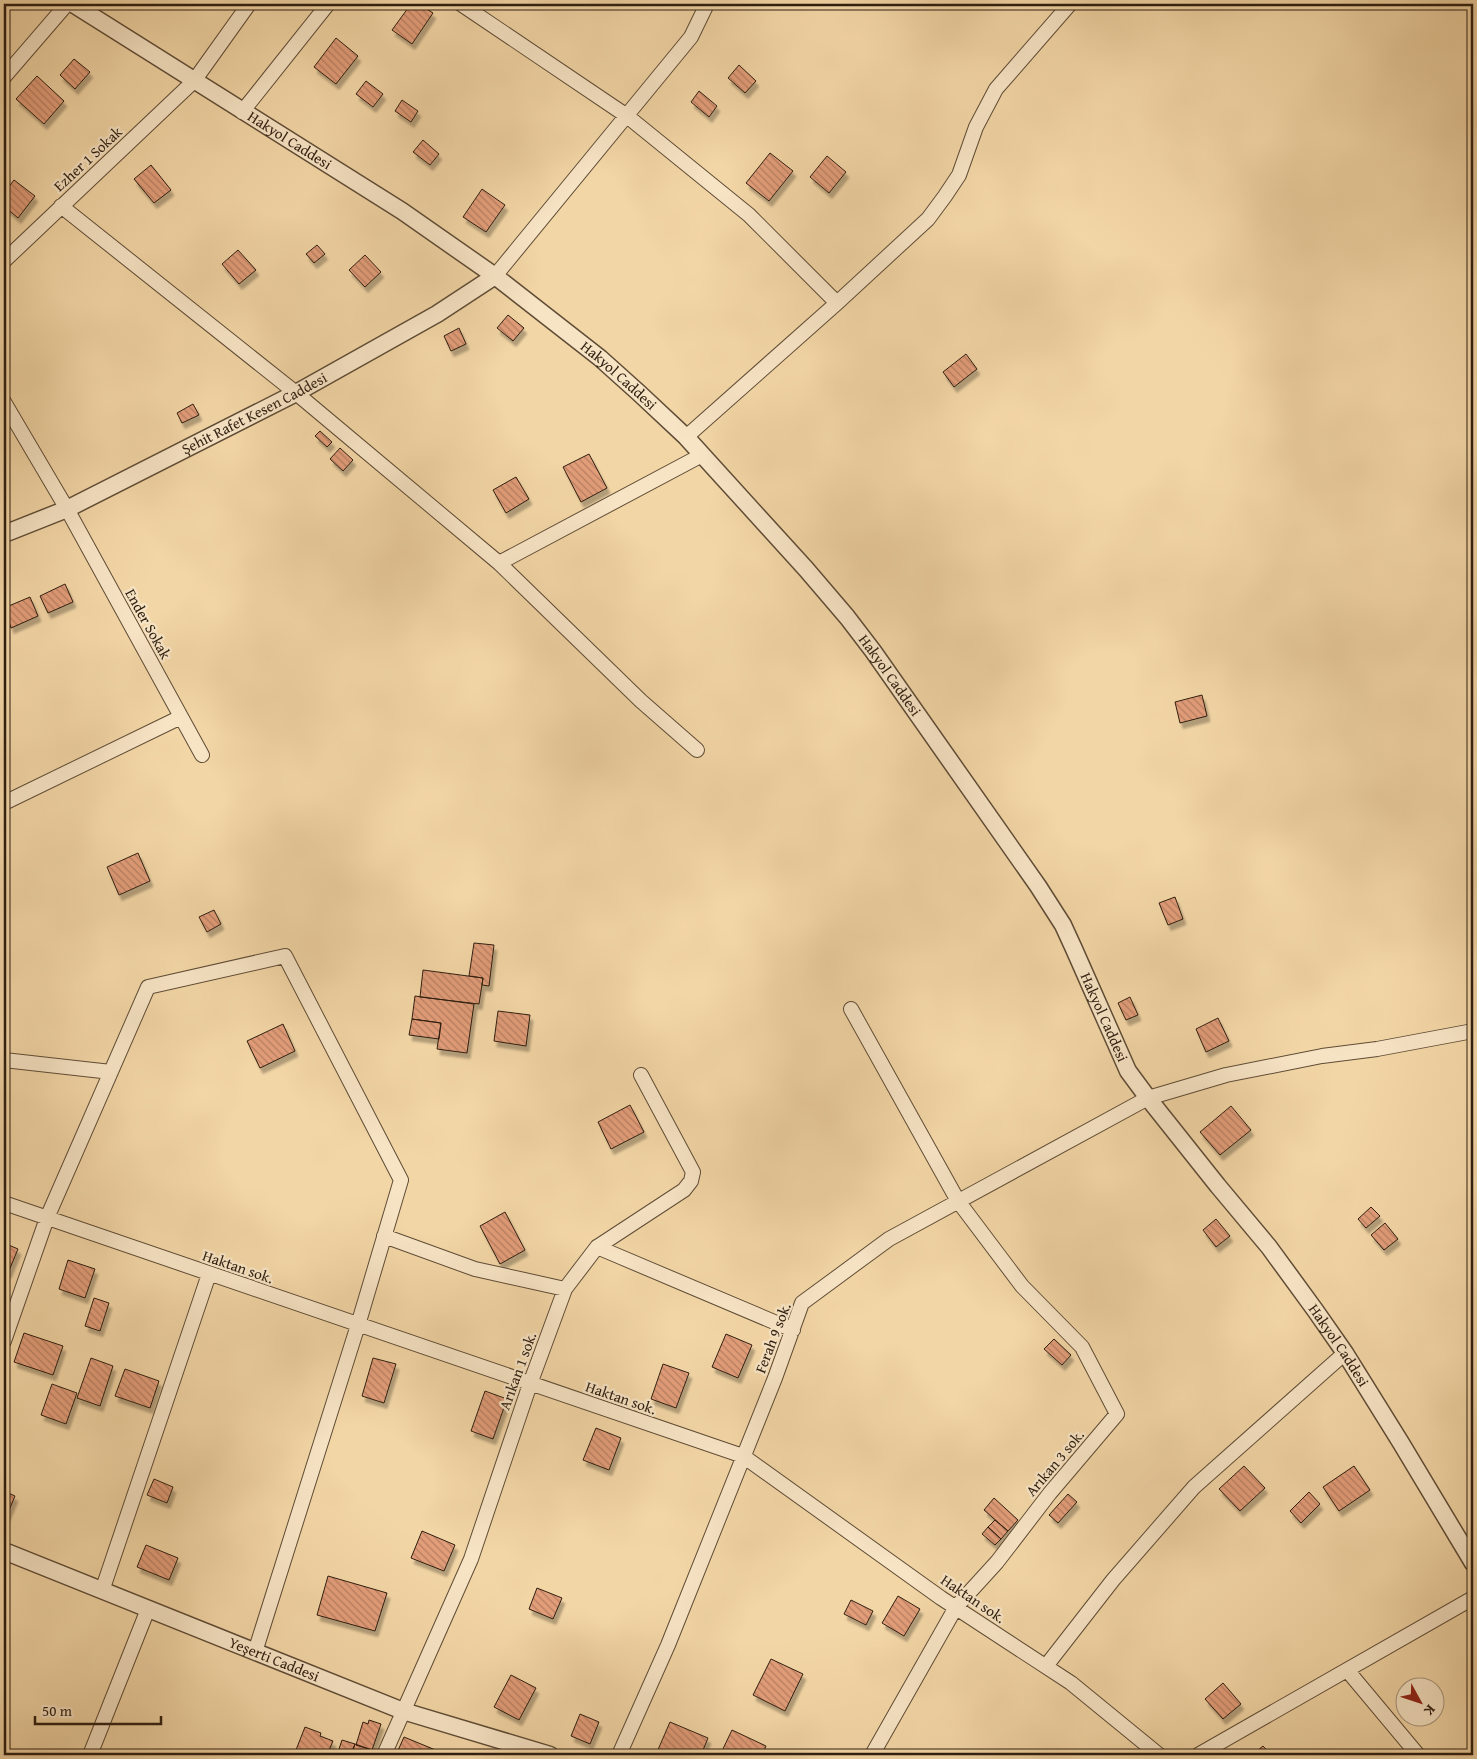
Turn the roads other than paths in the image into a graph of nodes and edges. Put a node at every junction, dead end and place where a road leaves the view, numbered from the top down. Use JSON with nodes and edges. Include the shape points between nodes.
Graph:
{"nodes":[{"id":1,"x":67,"y":4,"type":"edge"},
{"id":2,"x":73,"y":4,"type":"edge"},
{"id":3,"x":249,"y":4,"type":"edge"},
{"id":4,"x":328,"y":4,"type":"edge"},
{"id":5,"x":462,"y":4,"type":"edge"},
{"id":6,"x":707,"y":4,"type":"edge"},
{"id":7,"x":1070,"y":4,"type":"edge"},
{"id":8,"x":4,"y":77,"type":"edge"},
{"id":9,"x":194,"y":81,"type":"junction"},
{"id":10,"x":242,"y":112,"type":"junction"},
{"id":11,"x":627,"y":116,"type":"junction"},
{"id":12,"x":61,"y":206,"type":"junction"},
{"id":13,"x":4,"y":261,"type":"edge"},
{"id":14,"x":495,"y":276,"type":"junction"},
{"id":15,"x":837,"y":303,"type":"junction"},
{"id":16,"x":296,"y":393,"type":"junction"},
{"id":17,"x":4,"y":402,"type":"edge"},
{"id":18,"x":686,"y":437,"type":"junction"},
{"id":19,"x":702,"y":455,"type":"junction"},
{"id":20,"x":67,"y":508,"type":"junction"},
{"id":21,"x":4,"y":534,"type":"edge"},
{"id":22,"x":499,"y":563,"type":"junction"},
{"id":23,"x":181,"y":717,"type":"junction"},
{"id":24,"x":697,"y":750,"type":"dead end"},
{"id":25,"x":202,"y":755,"type":"dead end"},
{"id":26,"x":4,"y":802,"type":"edge"},
{"id":27,"x":851,"y":1008,"type":"dead end"},
{"id":28,"x":1473,"y":1031,"type":"edge"},
{"id":29,"x":4,"y":1060,"type":"edge"},
{"id":30,"x":110,"y":1072,"type":"junction"},
{"id":31,"x":641,"y":1075,"type":"dead end"},
{"id":32,"x":1148,"y":1098,"type":"junction"},
{"id":33,"x":958,"y":1201,"type":"junction"},
{"id":34,"x":4,"y":1203,"type":"edge"},
{"id":35,"x":47,"y":1218,"type":"junction"},
{"id":36,"x":384,"y":1236,"type":"junction"},
{"id":37,"x":597,"y":1246,"type":"junction"},
{"id":38,"x":209,"y":1274,"type":"junction"},
{"id":39,"x":565,"y":1289,"type":"junction"},
{"id":40,"x":358,"y":1325,"type":"junction"},
{"id":41,"x":793,"y":1330,"type":"junction"},
{"id":42,"x":4,"y":1341,"type":"edge"},
{"id":43,"x":1345,"y":1353,"type":"junction"},
{"id":44,"x":530,"y":1384,"type":"junction"},
{"id":45,"x":743,"y":1456,"type":"junction"},
{"id":46,"x":4,"y":1551,"type":"edge"},
{"id":47,"x":1473,"y":1563,"type":"edge"},
{"id":48,"x":102,"y":1591,"type":"junction"},
{"id":49,"x":1473,"y":1598,"type":"edge"},
{"id":50,"x":956,"y":1607,"type":"junction"},
{"id":51,"x":148,"y":1609,"type":"junction"},
{"id":52,"x":255,"y":1652,"type":"junction"},
{"id":53,"x":1046,"y":1666,"type":"junction"},
{"id":54,"x":1347,"y":1670,"type":"junction"},
{"id":55,"x":403,"y":1711,"type":"junction"},
{"id":56,"x":90,"y":1755,"type":"edge"},
{"id":57,"x":384,"y":1755,"type":"edge"},
{"id":58,"x":550,"y":1755,"type":"edge"},
{"id":59,"x":619,"y":1755,"type":"edge"},
{"id":60,"x":872,"y":1755,"type":"edge"},
{"id":61,"x":1159,"y":1755,"type":"edge"},
{"id":62,"x":1198,"y":1755,"type":"edge"},
{"id":63,"x":1418,"y":1755,"type":"edge"}],
"edges":[{"from":1,"to":8,"type":"street"},
{"from":2,"to":9,"type":"street","name":"Hakyol Caddesi"},
{"from":3,"to":9,"type":"street","name":"Ezher 1 Sokak"},
{"from":4,"to":10,"type":"street"},
{"from":5,"to":11,"type":"street"},
{"from":6,"to":11,"type":"street","via":[[691,37]]},
{"from":7,"to":15,"type":"street","via":[[996,90],[976,127],[959,175],[928,219]]},
{"from":9,"to":10,"type":"street","name":"Hakyol Caddesi"},
{"from":9,"to":12,"type":"street","name":"Ezher 1 Sokak"},
{"from":10,"to":14,"type":"street","name":"Hakyol Caddesi","via":[[402,211]]},
{"from":11,"to":14,"type":"street"},
{"from":11,"to":15,"type":"street","via":[[749,215]]},
{"from":12,"to":13,"type":"street","name":"Ezher 1 Sokak"},
{"from":12,"to":16,"type":"street"},
{"from":14,"to":16,"type":"street","name":"Şehit Rafet Kesen Caddesi","via":[[437,314]]},
{"from":14,"to":18,"type":"street","name":"Hakyol Caddesi","via":[[600,358]]},
{"from":15,"to":18,"type":"street"},
{"from":16,"to":20,"type":"street","name":"Şehit Rafet Kesen Caddesi"},
{"from":16,"to":22,"type":"street"},
{"from":17,"to":20,"type":"street","name":"Ender Sokak"},
{"from":18,"to":19,"type":"street","name":"Hakyol Caddesi"},
{"from":19,"to":22,"type":"street"},
{"from":19,"to":32,"type":"street","name":"Hakyol Caddesi","via":[[857,630],[1038,886],[1074,949],[1128,1070]]},
{"from":20,"to":21,"type":"street","name":"Şehit Rafet Kesen Caddesi"},
{"from":20,"to":23,"type":"street","name":"Ender Sokak"},
{"from":22,"to":24,"type":"street","via":[[641,701]]},
{"from":23,"to":25,"type":"street","name":"Ender Sokak"},
{"from":23,"to":26,"type":"street"},
{"from":27,"to":33,"type":"street"},
{"from":28,"to":32,"type":"street","name":"Ferah 9 sok.","via":[[1226,1074]]},
{"from":29,"to":30,"type":"street"},
{"from":30,"to":35,"type":"street"},
{"from":30,"to":36,"type":"street","via":[[148,987],[285,956],[401,1180]]},
{"from":31,"to":37,"type":"street","via":[[692,1172],[691,1181],[684,1190]]},
{"from":32,"to":33,"type":"street","name":"Ferah 9 sok."},
{"from":32,"to":43,"type":"street","name":"Hakyol Caddesi","via":[[1269,1247]]},
{"from":33,"to":41,"type":"street","name":"Ferah 9 sok.","via":[[889,1239],[802,1303]]},
{"from":33,"to":50,"type":"street","name":"Arıkan 3 sok.","via":[[1022,1286],[1082,1347],[1117,1414],[997,1562]]},
{"from":34,"to":35,"type":"street","name":"Haktan sok."},
{"from":35,"to":38,"type":"street","name":"Haktan sok."},
{"from":35,"to":42,"type":"street"},
{"from":36,"to":39,"type":"street","via":[[475,1270]]},
{"from":36,"to":40,"type":"street"},
{"from":37,"to":39,"type":"street","name":"Arıkan 1 sok."},
{"from":37,"to":41,"type":"street"},
{"from":38,"to":40,"type":"street","name":"Haktan sok."},
{"from":38,"to":48,"type":"street"},
{"from":39,"to":44,"type":"street","name":"Arıkan 1 sok."},
{"from":40,"to":44,"type":"street","name":"Haktan sok."},
{"from":40,"to":52,"type":"street"},
{"from":41,"to":45,"type":"street","name":"Ferah 9 sok."},
{"from":43,"to":47,"type":"street","name":"Hakyol Caddesi"},
{"from":43,"to":53,"type":"street","via":[[1194,1487],[1113,1580]]},
{"from":44,"to":45,"type":"street","name":"Haktan sok."},
{"from":44,"to":55,"type":"street","name":"Arıkan 1 sok.","via":[[471,1560]]},
{"from":45,"to":50,"type":"street","name":"Haktan sok."},
{"from":45,"to":59,"type":"street","name":"Ferah 9 sok.","via":[[668,1645]]},
{"from":46,"to":48,"type":"street","name":"Yeşerti Caddesi"},
{"from":48,"to":51,"type":"street","name":"Yeşerti Caddesi"},
{"from":49,"to":54,"type":"street"},
{"from":50,"to":53,"type":"street","name":"Haktan sok."},
{"from":50,"to":60,"type":"street","name":"Arıkan 3 sok."},
{"from":51,"to":52,"type":"street","name":"Yeşerti Caddesi"},
{"from":51,"to":56,"type":"street"},
{"from":52,"to":55,"type":"street","name":"Yeşerti Caddesi"},
{"from":53,"to":61,"type":"street","name":"Haktan sok."},
{"from":54,"to":62,"type":"street"},
{"from":54,"to":63,"type":"street"},
{"from":55,"to":57,"type":"street","name":"Arıkan 1 sok."},
{"from":55,"to":58,"type":"street","name":"Yeşerti Caddesi"}]}
